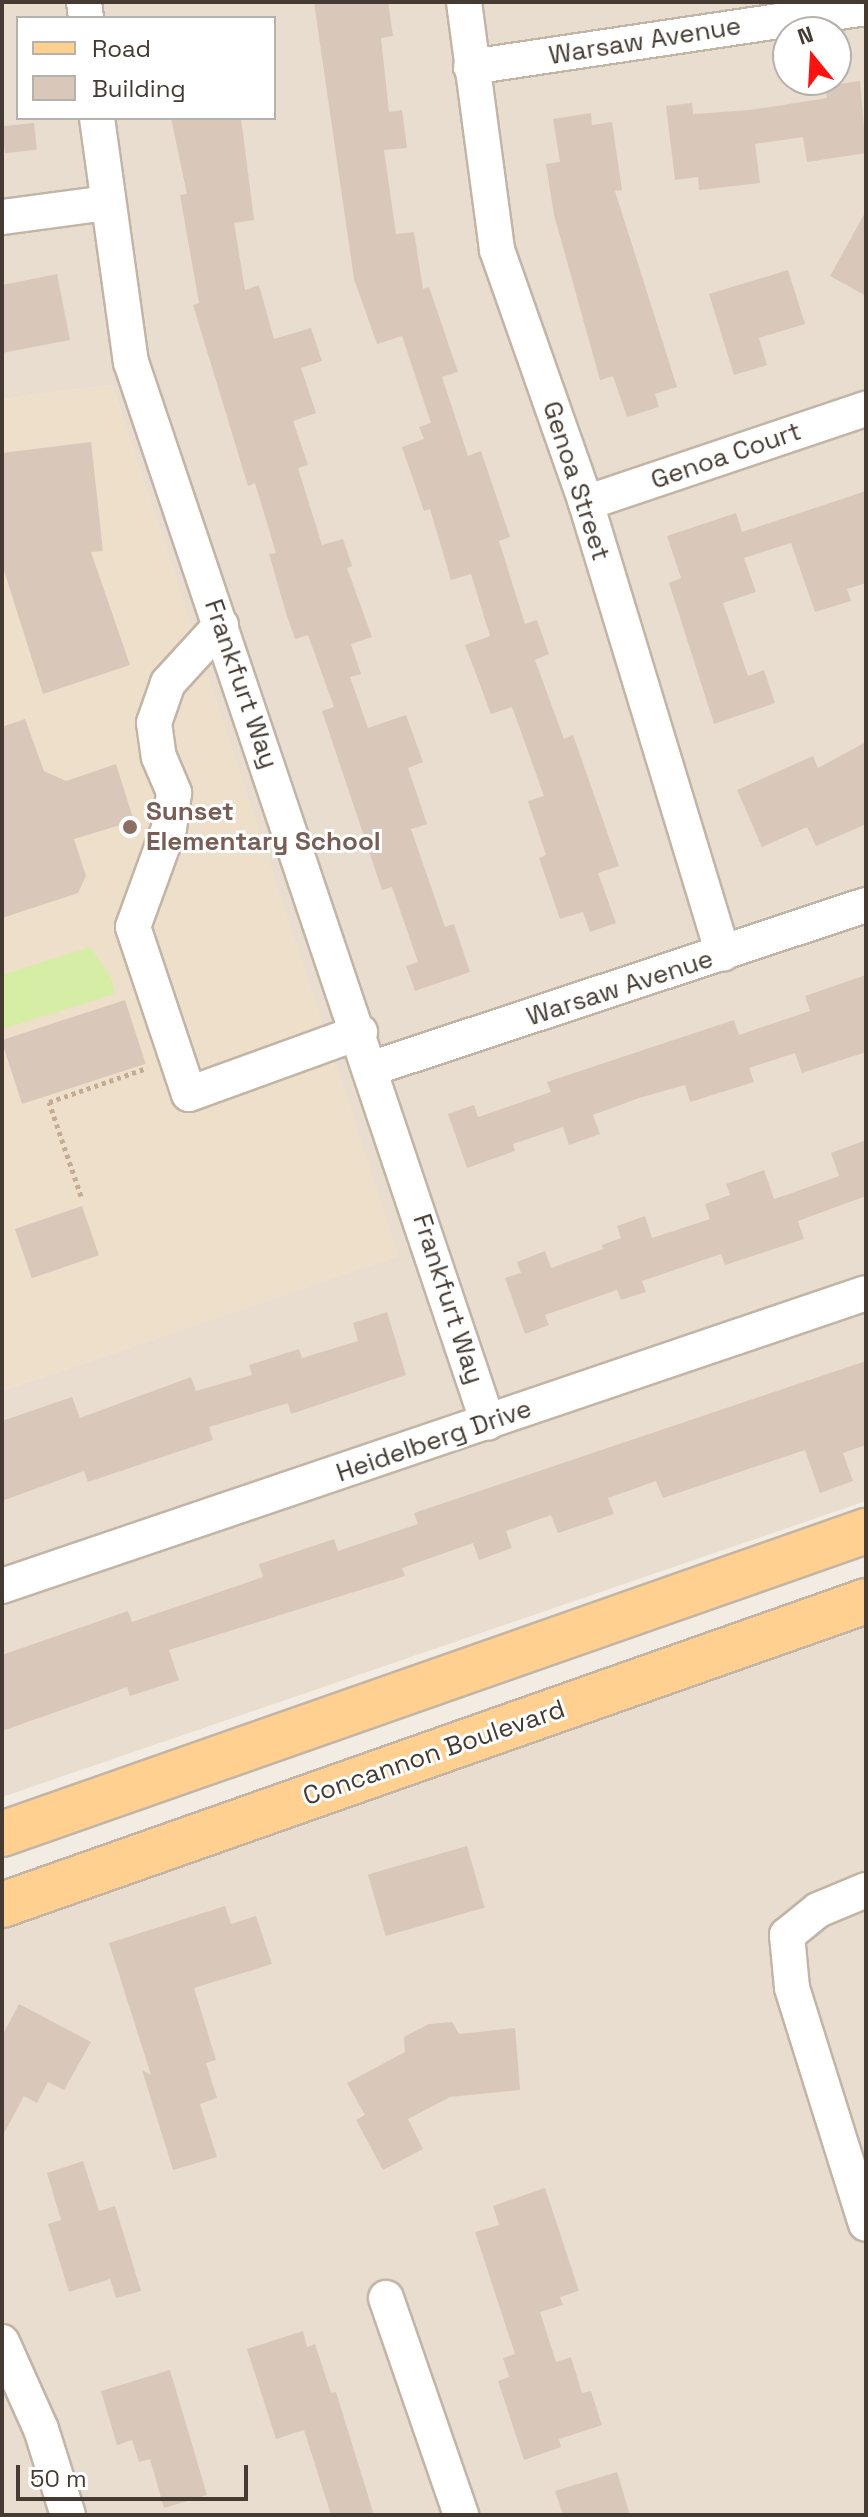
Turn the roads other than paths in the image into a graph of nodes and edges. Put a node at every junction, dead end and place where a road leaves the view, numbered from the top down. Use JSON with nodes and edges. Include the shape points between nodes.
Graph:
{"nodes":[{"id":1,"x":464,"y":2,"type":"edge"},
{"id":2,"x":866,"y":8,"type":"edge"},
{"id":3,"x":471,"y":67,"type":"junction"},
{"id":4,"x":97,"y":120,"type":"edge"},
{"id":5,"x":107,"y":203,"type":"junction"},
{"id":6,"x":2,"y":217,"type":"edge"},
{"id":7,"x":866,"y":409,"type":"edge"},
{"id":8,"x":586,"y":503,"type":"junction"},
{"id":9,"x":221,"y":625,"type":"junction"},
{"id":10,"x":866,"y":905,"type":"edge"},
{"id":11,"x":723,"y":954,"type":"junction"},
{"id":12,"x":360,"y":1032,"type":"junction"},
{"id":13,"x":373,"y":1068,"type":"junction"},
{"id":14,"x":866,"y":1293,"type":"edge"},
{"id":15,"x":488,"y":1423,"type":"junction"},
{"id":16,"x":866,"y":1531,"type":"edge"},
{"id":17,"x":2,"y":1586,"type":"edge"},
{"id":18,"x":866,"y":1601,"type":"edge"},
{"id":19,"x":2,"y":1834,"type":"edge"},
{"id":20,"x":866,"y":1890,"type":"edge"},
{"id":21,"x":2,"y":1905,"type":"edge"},
{"id":22,"x":866,"y":2224,"type":"edge"},
{"id":23,"x":386,"y":2298,"type":"dead end"},
{"id":24,"x":2,"y":2342,"type":"edge"},
{"id":25,"x":68,"y":2515,"type":"edge"},
{"id":26,"x":461,"y":2515,"type":"edge"}],
"edges":[{"from":1,"to":3,"type":"street","name":"Genoa Street"},
{"from":2,"to":3,"type":"street","name":"Warsaw Avenue"},
{"from":3,"to":8,"type":"street","name":"Genoa Street","via":[[497,250]]},
{"from":4,"to":5,"type":"street","name":"Frankfurt Way"},
{"from":5,"to":6,"type":"street"},
{"from":5,"to":9,"type":"street","name":"Frankfurt Way","via":[[131,362]]},
{"from":7,"to":8,"type":"street","name":"Genoa Court"},
{"from":8,"to":11,"type":"street","name":"Genoa Street"},
{"from":9,"to":12,"type":"street","name":"Frankfurt Way"},
{"from":9,"to":12,"type":"street","via":[[168,683],[154,723],[159,757],[174,793],[169,828],[133,927],[189,1094]]},
{"from":10,"to":11,"type":"street","name":"Warsaw Avenue"},
{"from":11,"to":13,"type":"street","name":"Warsaw Avenue"},
{"from":12,"to":13,"type":"street","name":"Frankfurt Way"},
{"from":13,"to":15,"type":"street","name":"Frankfurt Way"},
{"from":14,"to":15,"type":"street","name":"Heidelberg Drive"},
{"from":15,"to":17,"type":"street","name":"Heidelberg Drive"},
{"from":16,"to":19,"type":"main road"},
{"from":18,"to":21,"type":"main road","name":"Concannon Boulevard"},
{"from":20,"to":22,"type":"street","via":[[818,1910],[787,1935],[792,1988]]},
{"from":23,"to":26,"type":"street"},
{"from":24,"to":25,"type":"street","via":[[41,2429]]}]}
